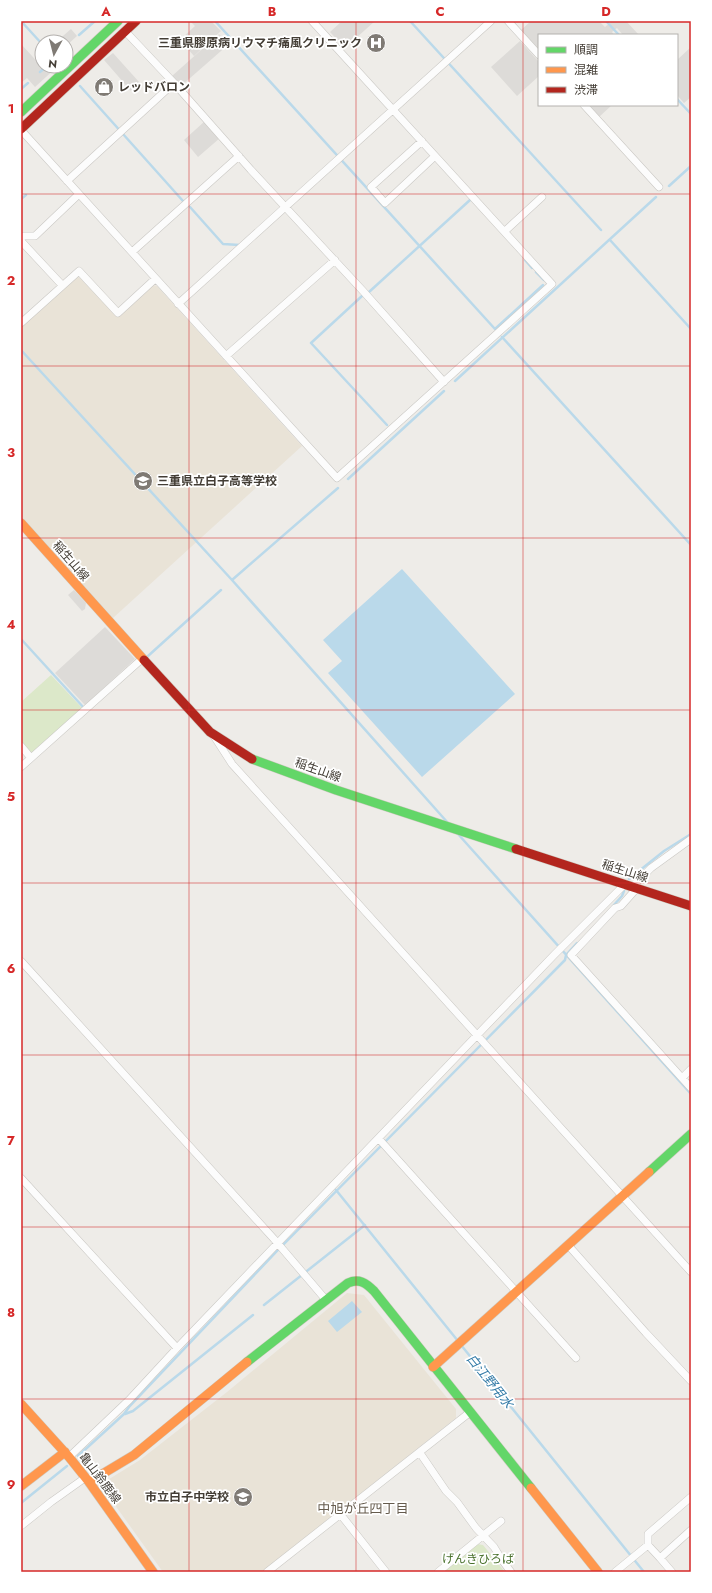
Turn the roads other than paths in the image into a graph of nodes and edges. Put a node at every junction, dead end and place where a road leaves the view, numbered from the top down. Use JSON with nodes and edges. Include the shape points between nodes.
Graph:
{"nodes":[{"id":1,"x":136,"y":21,"type":"edge"},
{"id":2,"x":312,"y":21,"type":"edge"},
{"id":3,"x":491,"y":21,"type":"edge"},
{"id":4,"x":508,"y":21,"type":"edge"},
{"id":5,"x":117,"y":22,"type":"edge"},
{"id":6,"x":125,"y":31,"type":"junction"},
{"id":7,"x":538,"y":54,"type":"edge"},
{"id":8,"x":174,"y":83,"type":"junction"},
{"id":9,"x":585,"y":106,"type":"edge"},
{"id":10,"x":393,"y":109,"type":"junction"},
{"id":11,"x":21,"y":112,"type":"edge"},
{"id":12,"x":21,"y":130,"type":"edge"},
{"id":13,"x":422,"y":141,"type":"junction"},
{"id":14,"x":239,"y":156,"type":"junction"},
{"id":15,"x":435,"y":156,"type":"junction"},
{"id":16,"x":67,"y":181,"type":"junction"},
{"id":17,"x":659,"y":187,"type":"dead end"},
{"id":18,"x":79,"y":194,"type":"junction"},
{"id":19,"x":542,"y":197,"type":"dead end"},
{"id":20,"x":286,"y":206,"type":"junction"},
{"id":21,"x":505,"y":231,"type":"junction"},
{"id":22,"x":21,"y":236,"type":"edge"},
{"id":23,"x":21,"y":241,"type":"edge"},
{"id":24,"x":132,"y":252,"type":"junction"},
{"id":25,"x":334,"y":260,"type":"junction"},
{"id":26,"x":155,"y":279,"type":"junction"},
{"id":27,"x":62,"y":285,"type":"junction"},
{"id":28,"x":178,"y":304,"type":"junction"},
{"id":29,"x":21,"y":323,"type":"edge"},
{"id":30,"x":226,"y":356,"type":"junction"},
{"id":31,"x":444,"y":382,"type":"junction"},
{"id":32,"x":21,"y":523,"type":"edge"},
{"id":33,"x":143,"y":658,"type":"junction"},
{"id":34,"x":212,"y":733,"type":"junction"},
{"id":35,"x":21,"y":746,"type":"edge"},
{"id":36,"x":31,"y":758,"type":"junction"},
{"id":37,"x":21,"y":767,"type":"edge"},
{"id":38,"x":691,"y":839,"type":"edge"},
{"id":39,"x":632,"y":886,"type":"junction"},
{"id":40,"x":691,"y":906,"type":"edge"},
{"id":41,"x":21,"y":960,"type":"edge"},
{"id":42,"x":479,"y":1036,"type":"junction"},
{"id":43,"x":691,"y":1069,"type":"edge"},
{"id":44,"x":682,"y":1078,"type":"junction"},
{"id":45,"x":691,"y":1088,"type":"edge"},
{"id":46,"x":691,"y":1134,"type":"edge"},
{"id":47,"x":379,"y":1139,"type":"junction"},
{"id":48,"x":21,"y":1178,"type":"edge"},
{"id":49,"x":622,"y":1196,"type":"junction"},
{"id":50,"x":568,"y":1245,"type":"junction"},
{"id":51,"x":279,"y":1246,"type":"junction"},
{"id":52,"x":691,"y":1272,"type":"edge"},
{"id":53,"x":517,"y":1292,"type":"junction"},
{"id":54,"x":326,"y":1300,"type":"junction"},
{"id":55,"x":177,"y":1348,"type":"junction"},
{"id":56,"x":576,"y":1358,"type":"dead end"},
{"id":57,"x":433,"y":1367,"type":"junction"},
{"id":58,"x":691,"y":1381,"type":"edge"},
{"id":59,"x":21,"y":1404,"type":"edge"},
{"id":60,"x":469,"y":1413,"type":"junction"},
{"id":61,"x":420,"y":1453,"type":"junction"},
{"id":62,"x":67,"y":1454,"type":"junction"},
{"id":63,"x":86,"y":1481,"type":"junction"},
{"id":64,"x":21,"y":1486,"type":"edge"},
{"id":65,"x":691,"y":1497,"type":"edge"},
{"id":66,"x":341,"y":1515,"type":"junction"},
{"id":67,"x":501,"y":1520,"type":"dead end"},
{"id":68,"x":21,"y":1526,"type":"edge"},
{"id":69,"x":691,"y":1530,"type":"edge"},
{"id":70,"x":483,"y":1535,"type":"junction"},
{"id":71,"x":648,"y":1546,"type":"junction"},
{"id":72,"x":660,"y":1558,"type":"junction"},
{"id":73,"x":154,"y":1572,"type":"edge"},
{"id":74,"x":267,"y":1572,"type":"edge"},
{"id":75,"x":386,"y":1572,"type":"edge"},
{"id":76,"x":438,"y":1572,"type":"edge"},
{"id":77,"x":511,"y":1572,"type":"edge"},
{"id":78,"x":598,"y":1572,"type":"edge"},
{"id":79,"x":615,"y":1572,"type":"edge"},
{"id":80,"x":672,"y":1572,"type":"edge"}],
"edges":[{"from":1,"to":6,"type":"main road"},
{"from":2,"to":10,"type":"street"},
{"from":3,"to":10,"type":"street"},
{"from":4,"to":7,"type":"street"},
{"from":5,"to":11,"type":"main road"},
{"from":6,"to":8,"type":"street"},
{"from":6,"to":12,"type":"main road"},
{"from":8,"to":14,"type":"street"},
{"from":8,"to":16,"type":"street"},
{"from":9,"to":17,"type":"street"},
{"from":10,"to":13,"type":"street"},
{"from":10,"to":20,"type":"street"},
{"from":12,"to":16,"type":"street"},
{"from":13,"to":15,"type":"street"},
{"from":13,"to":15,"type":"street","via":[[371,188],[385,203]]},
{"from":14,"to":20,"type":"street"},
{"from":14,"to":24,"type":"street"},
{"from":15,"to":21,"type":"street"},
{"from":16,"to":18,"type":"street"},
{"from":18,"to":22,"type":"street","via":[[35,236]]},
{"from":18,"to":24,"type":"street"},
{"from":19,"to":21,"type":"street"},
{"from":20,"to":25,"type":"street"},
{"from":20,"to":28,"type":"street"},
{"from":21,"to":31,"type":"street","via":[[552,284]]},
{"from":23,"to":27,"type":"street"},
{"from":24,"to":26,"type":"street"},
{"from":25,"to":30,"type":"street"},
{"from":25,"to":31,"type":"street"},
{"from":26,"to":27,"type":"street","via":[[118,313],[79,271]]},
{"from":26,"to":28,"type":"street"},
{"from":27,"to":29,"type":"street"},
{"from":28,"to":30,"type":"street"},
{"from":30,"to":31,"type":"street","via":[[337,478]]},
{"from":32,"to":33,"type":"main road","name":"稲生山線"},
{"from":33,"to":34,"type":"main road","name":"稲生山線"},
{"from":33,"to":36,"type":"street"},
{"from":34,"to":39,"type":"main road","name":"稲生山線","via":[[248,757],[283,771]]},
{"from":34,"to":42,"type":"street","via":[[232,764]]},
{"from":35,"to":36,"type":"street"},
{"from":36,"to":37,"type":"street"},
{"from":38,"to":39,"type":"street","via":[[651,868]]},
{"from":39,"to":40,"type":"main road","name":"稲生山線"},
{"from":39,"to":42,"type":"street","via":[[554,955]]},
{"from":39,"to":44,"type":"street","via":[[621,906],[615,908],[571,955]]},
{"from":41,"to":51,"type":"street"},
{"from":42,"to":47,"type":"street"},
{"from":42,"to":49,"type":"street"},
{"from":43,"to":44,"type":"street"},
{"from":44,"to":45,"type":"street"},
{"from":46,"to":49,"type":"main road"},
{"from":47,"to":51,"type":"street"},
{"from":47,"to":53,"type":"street"},
{"from":48,"to":55,"type":"street"},
{"from":49,"to":50,"type":"main road"},
{"from":49,"to":52,"type":"street"},
{"from":50,"to":53,"type":"main road"},
{"from":50,"to":58,"type":"street"},
{"from":51,"to":54,"type":"street"},
{"from":51,"to":55,"type":"street"},
{"from":53,"to":56,"type":"street"},
{"from":53,"to":57,"type":"main road"},
{"from":54,"to":57,"type":"main road","via":[[348,1283],[357,1280],[365,1282]]},
{"from":54,"to":63,"type":"main road","via":[[134,1455]]},
{"from":55,"to":62,"type":"street","via":[[129,1400]]},
{"from":57,"to":60,"type":"main road"},
{"from":59,"to":62,"type":"main road","name":"亀山鈴鹿線"},
{"from":60,"to":61,"type":"street"},
{"from":60,"to":78,"type":"main road"},
{"from":61,"to":66,"type":"street"},
{"from":61,"to":70,"type":"street","via":[[446,1491]]},
{"from":62,"to":63,"type":"main road","name":"亀山鈴鹿線"},
{"from":62,"to":64,"type":"main road"},
{"from":63,"to":68,"type":"street","via":[[51,1502]]},
{"from":63,"to":73,"type":"main road","name":"亀山鈴鹿線"},
{"from":65,"to":71,"type":"street","via":[[648,1534]]},
{"from":66,"to":74,"type":"street"},
{"from":66,"to":75,"type":"street"},
{"from":67,"to":70,"type":"street"},
{"from":69,"to":72,"type":"street"},
{"from":70,"to":76,"type":"street"},
{"from":70,"to":77,"type":"street"},
{"from":71,"to":72,"type":"street"},
{"from":71,"to":79,"type":"street"},
{"from":72,"to":80,"type":"street"}]}
